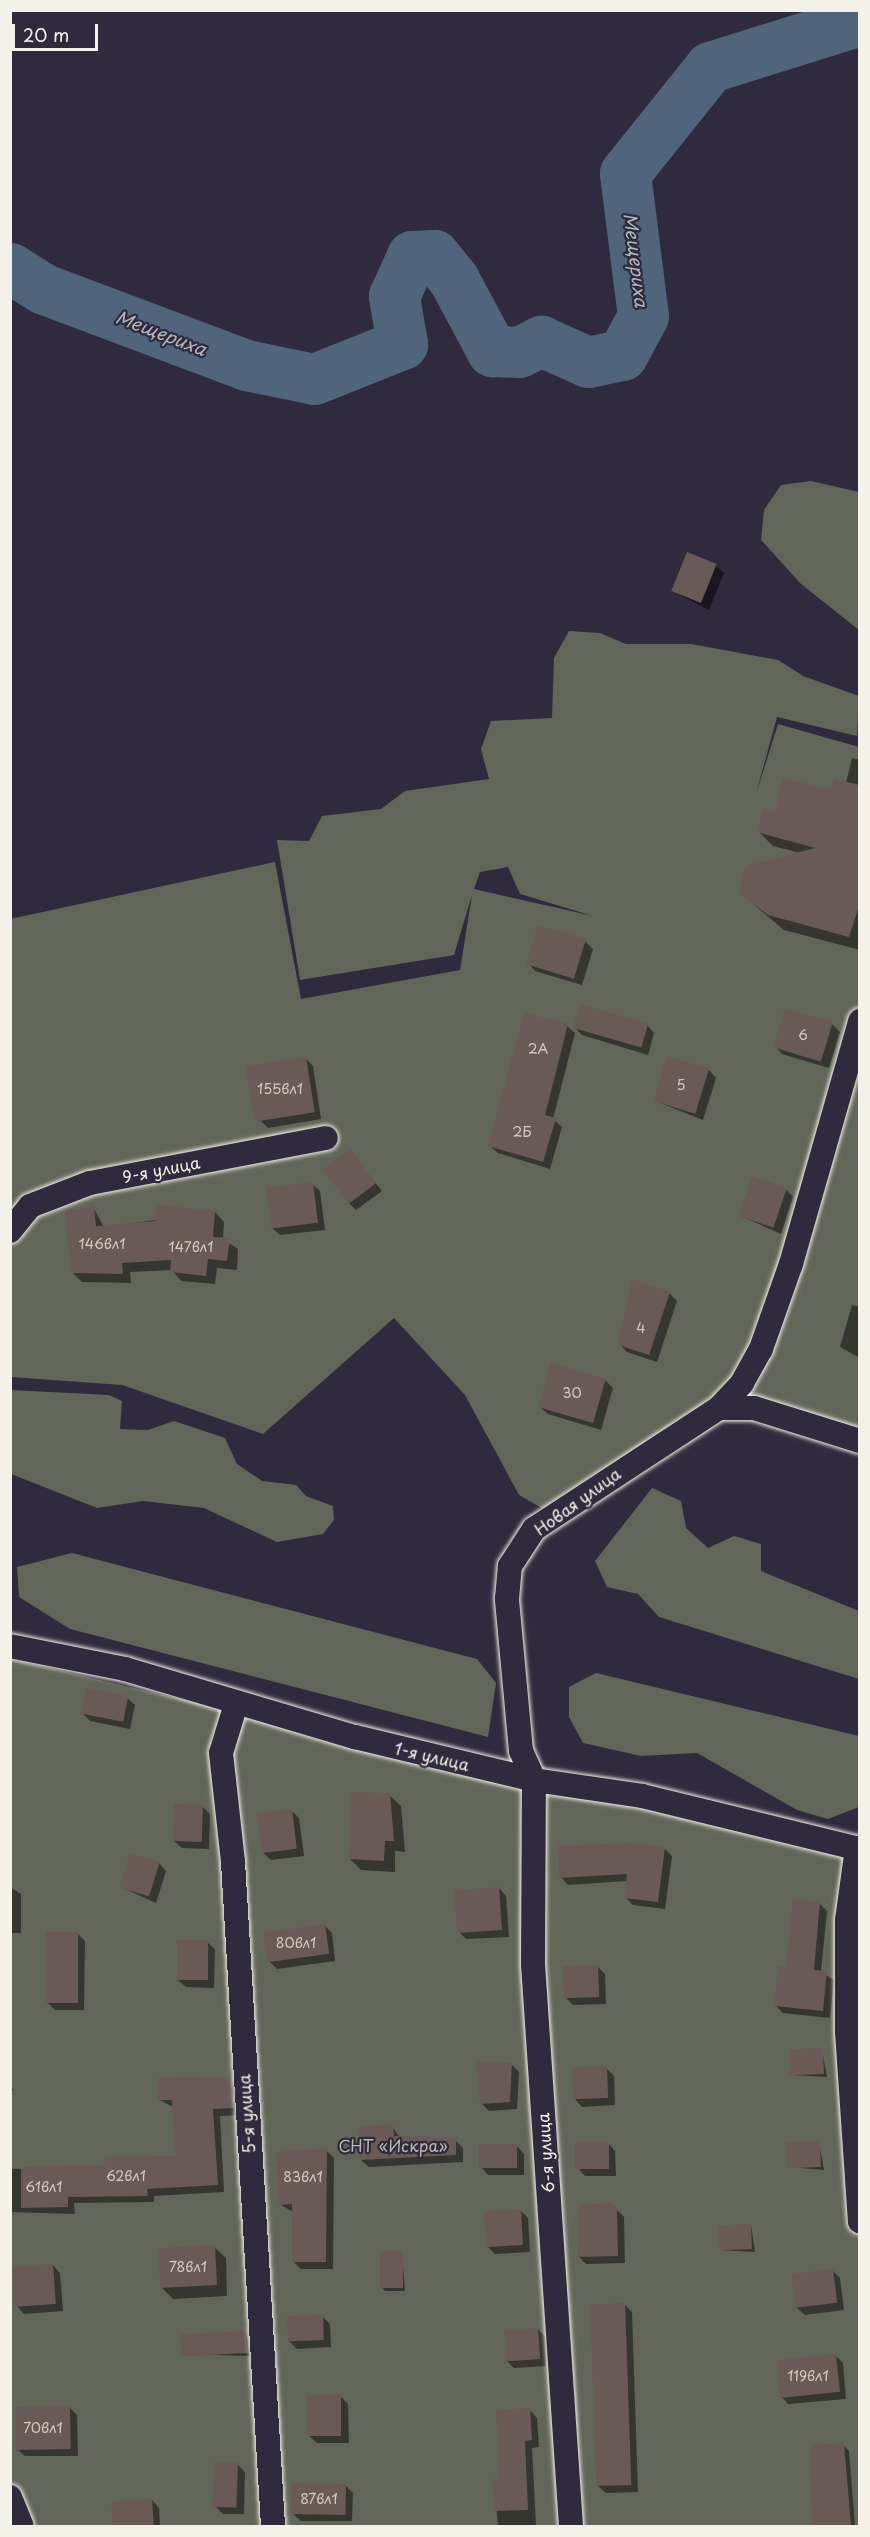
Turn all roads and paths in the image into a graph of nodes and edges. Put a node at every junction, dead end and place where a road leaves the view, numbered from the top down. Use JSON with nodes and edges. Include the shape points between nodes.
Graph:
{"nodes":[{"id":1,"x":860,"y":1021,"type":"edge"},
{"id":2,"x":326,"y":1138,"type":"dead end"},
{"id":3,"x":10,"y":1231,"type":"edge"},
{"id":4,"x":719,"y":1408,"type":"junction"},
{"id":5,"x":860,"y":1441,"type":"edge"},
{"id":6,"x":14,"y":1640,"type":"edge"},
{"id":7,"x":236,"y":1704,"type":"junction"},
{"id":8,"x":534,"y":1780,"type":"junction"},
{"id":9,"x":858,"y":1848,"type":"edge"},
{"id":10,"x":860,"y":2222,"type":"edge"},
{"id":11,"x":10,"y":2497,"type":"edge"},
{"id":12,"x":22,"y":2526,"type":"edge"},
{"id":13,"x":273,"y":2526,"type":"edge"},
{"id":14,"x":571,"y":2526,"type":"edge"}],
"edges":[{"from":1,"to":4,"type":"street","name":"Новая улица","via":[[812,1199],[761,1349],[742,1383]]},
{"from":2,"to":3,"type":"street","name":"9-я улица","via":[[90,1183],[30,1206]]},
{"from":4,"to":5,"type":"street","via":[[754,1408]]},
{"from":4,"to":8,"type":"street","name":"Новая улица","via":[[534,1529],[510,1566],[507,1599],[521,1751]]},
{"from":6,"to":7,"type":"street","name":"1-я улица"},
{"from":7,"to":8,"type":"street","name":"1-я улица"},
{"from":7,"to":13,"type":"street","name":"5-я улица","via":[[221,1753],[233,1862]]},
{"from":8,"to":9,"type":"street","name":"1-я улица","via":[[642,1796]]},
{"from":8,"to":14,"type":"street","name":"6-я улица","via":[[532,1964]]},
{"from":9,"to":10,"type":"street","via":[[847,1920],[847,2032]]},
{"from":11,"to":12,"type":"street"}]}
